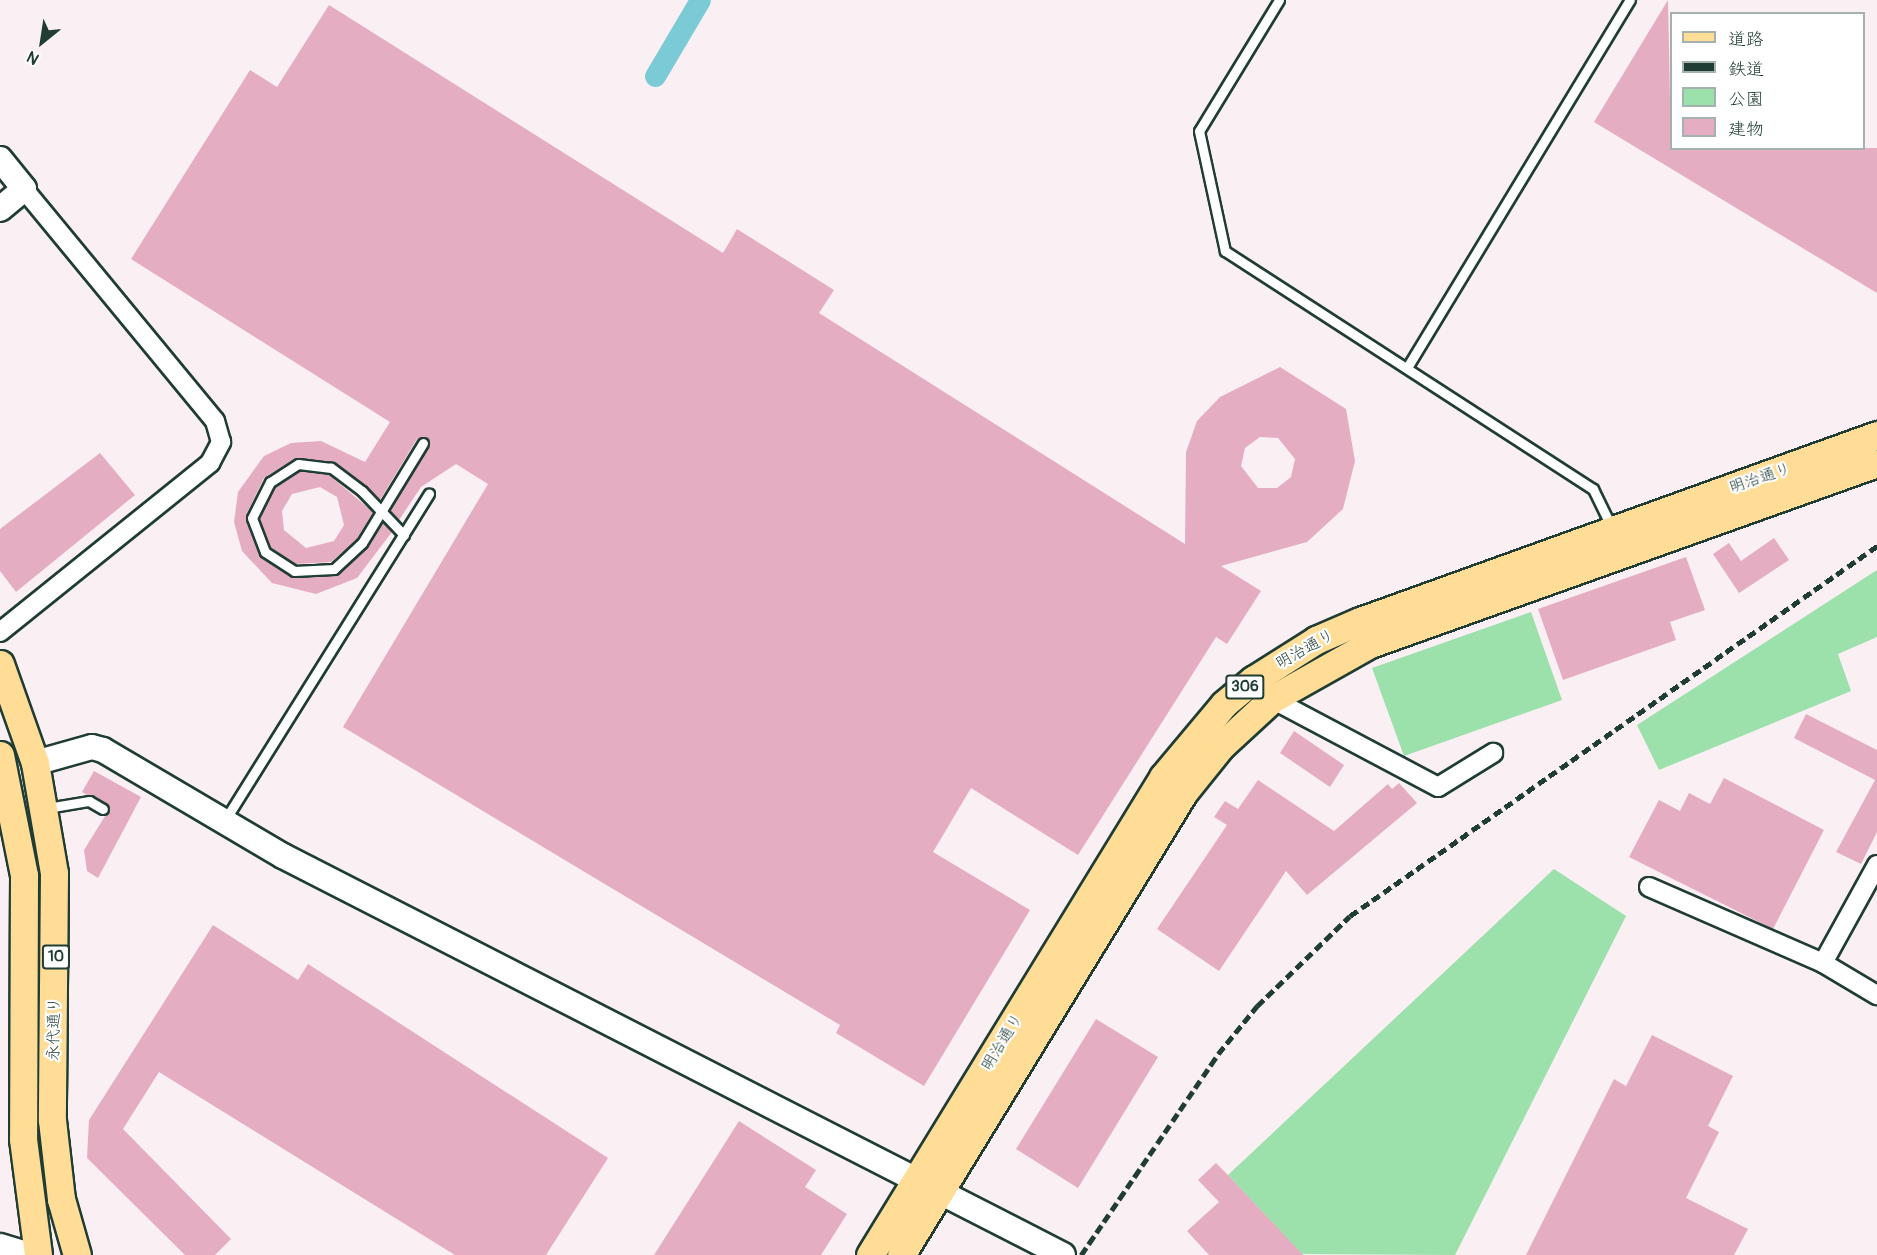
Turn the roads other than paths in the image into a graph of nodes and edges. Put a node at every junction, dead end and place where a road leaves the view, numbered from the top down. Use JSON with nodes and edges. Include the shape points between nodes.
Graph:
{"nodes":[{"id":1,"x":1279,"y":0,"type":"edge"},
{"id":2,"x":1629,"y":0,"type":"edge"},
{"id":3,"x":0,"y":159,"type":"edge"},
{"id":4,"x":24,"y":189,"type":"junction"},
{"id":5,"x":0,"y":209,"type":"edge"},
{"id":6,"x":1408,"y":366,"type":"junction"},
{"id":7,"x":1877,"y":435,"type":"edge"},
{"id":8,"x":423,"y":443,"type":"dead end"},
{"id":9,"x":1877,"y":463,"type":"edge"},
{"id":10,"x":429,"y":494,"type":"dead end"},
{"id":11,"x":1612,"y":530,"type":"junction"},
{"id":12,"x":404,"y":535,"type":"junction"},
{"id":13,"x":1622,"y":556,"type":"junction"},
{"id":14,"x":0,"y":632,"type":"edge"},
{"id":15,"x":0,"y":663,"type":"edge"},
{"id":16,"x":1272,"y":699,"type":"junction"},
{"id":17,"x":1493,"y":753,"type":"dead end"},
{"id":18,"x":0,"y":755,"type":"edge"},
{"id":19,"x":35,"y":763,"type":"junction"},
{"id":20,"x":44,"y":808,"type":"junction"},
{"id":21,"x":103,"y":809,"type":"dead end"},
{"id":22,"x":224,"y":822,"type":"junction"},
{"id":23,"x":1877,"y":865,"type":"edge"},
{"id":24,"x":1649,"y":886,"type":"dead end"},
{"id":25,"x":1823,"y":963,"type":"junction"},
{"id":26,"x":1877,"y":995,"type":"edge"},
{"id":27,"x":930,"y":1186,"type":"junction"},
{"id":28,"x":0,"y":1246,"type":"edge"},
{"id":29,"x":30,"y":1255,"type":"edge"},
{"id":30,"x":38,"y":1255,"type":"edge"},
{"id":31,"x":77,"y":1255,"type":"edge"},
{"id":32,"x":870,"y":1255,"type":"edge"},
{"id":33,"x":901,"y":1255,"type":"edge"},
{"id":34,"x":1063,"y":1255,"type":"edge"}],
"edges":[{"from":1,"to":6,"type":"lane","via":[[1199,131],[1225,251]]},
{"from":2,"to":6,"type":"lane"},
{"from":3,"to":4,"type":"street"},
{"from":4,"to":5,"type":"street"},
{"from":4,"to":14,"type":"street","via":[[215,422],[221,442],[210,464]]},
{"from":6,"to":11,"type":"lane","via":[[1593,489]]},
{"from":7,"to":11,"type":"main road","name":"明治通り","number":"306"},
{"from":8,"to":12,"type":"lane","via":[[393,493],[386,503],[380,513],[362,543],[334,569],[294,571],[266,552],[252,518],[270,482],[298,464],[331,468],[362,490],[376,505],[383,513]]},
{"from":9,"to":13,"type":"main road","name":"明治通り","number":"306"},
{"from":10,"to":12,"type":"lane"},
{"from":11,"to":13,"type":"lane"},
{"from":11,"to":27,"type":"main road","name":"明治通り","number":"306","via":[[1316,640],[1224,704],[1163,777]]},
{"from":12,"to":22,"type":"lane"},
{"from":13,"to":16,"type":"main road","name":"明治通り","number":"306","via":[[1370,644]]},
{"from":15,"to":19,"type":"main road","name":"永代通り","number":"10"},
{"from":16,"to":17,"type":"street","via":[[1438,787]]},
{"from":16,"to":27,"type":"main road","name":"明治通り","number":"306","via":[[1221,746],[1184,792]]},
{"from":18,"to":30,"type":"main road","name":"永代通り","number":"10","via":[[24,875],[23,1140]]},
{"from":19,"to":20,"type":"main road","name":"永代通り","number":"10"},
{"from":19,"to":22,"type":"street","via":[[92,747],[103,750]]},
{"from":20,"to":21,"type":"lane","via":[[89,801]]},
{"from":20,"to":31,"type":"main road","name":"永代通り","number":"10","via":[[57,926],[54,1154]]},
{"from":22,"to":27,"type":"street"},
{"from":23,"to":25,"type":"street"},
{"from":24,"to":25,"type":"street"},
{"from":25,"to":26,"type":"street"},
{"from":27,"to":32,"type":"main road","name":"明治通り","number":"306"},
{"from":27,"to":33,"type":"main road","name":"明治通り","number":"306"},
{"from":27,"to":34,"type":"street"},
{"from":28,"to":29,"type":"street"}]}
